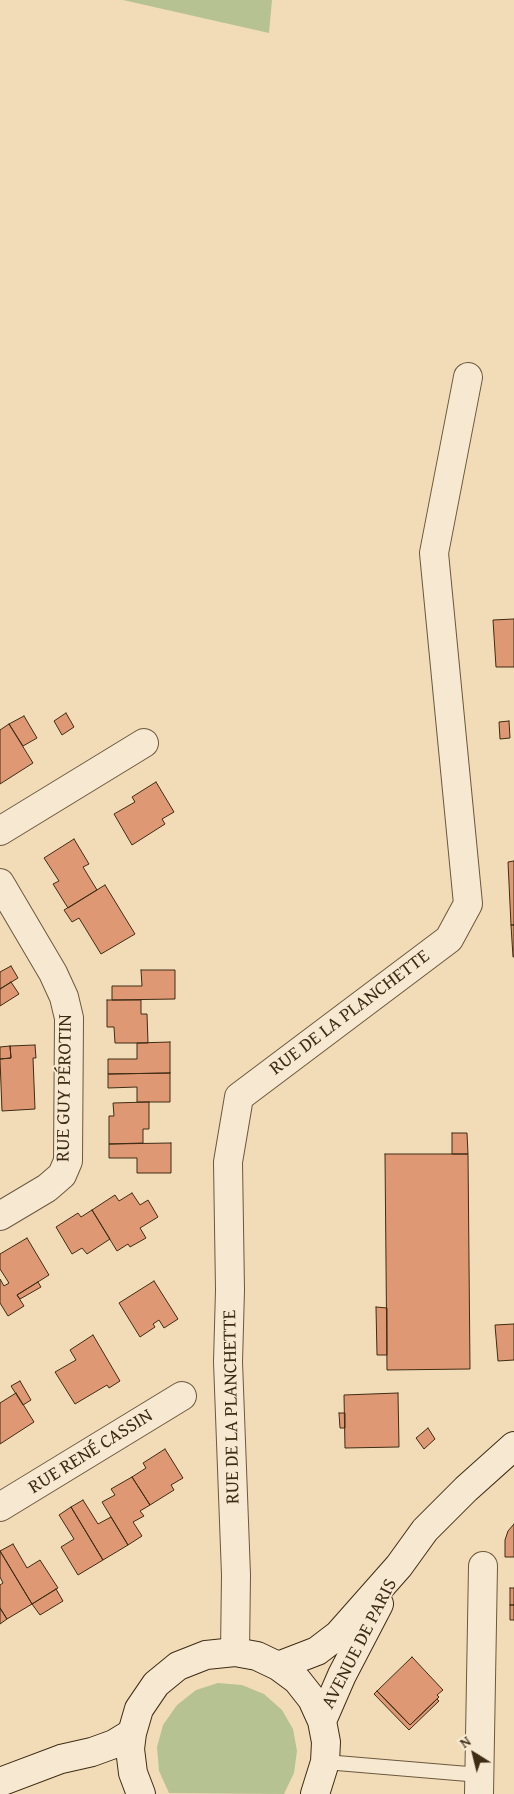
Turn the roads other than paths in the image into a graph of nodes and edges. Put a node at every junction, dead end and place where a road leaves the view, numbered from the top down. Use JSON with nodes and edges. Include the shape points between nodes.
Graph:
{"nodes":[{"id":1,"x":468,"y":377,"type":"dead end"},
{"id":2,"x":144,"y":743,"type":"dead end"},
{"id":3,"x":0,"y":831,"type":"edge"},
{"id":4,"x":0,"y":883,"type":"edge"},
{"id":5,"x":0,"y":1216,"type":"edge"},
{"id":6,"x":182,"y":1396,"type":"dead end"},
{"id":7,"x":514,"y":1446,"type":"edge"},
{"id":8,"x":0,"y":1508,"type":"edge"},
{"id":9,"x":399,"y":1566,"type":"junction"},
{"id":10,"x":483,"y":1566,"type":"dead end"},
{"id":11,"x":235,"y":1652,"type":"junction"},
{"id":12,"x":278,"y":1666,"type":"junction"},
{"id":13,"x":322,"y":1721,"type":"junction"},
{"id":14,"x":132,"y":1733,"type":"junction"},
{"id":15,"x":325,"y":1762,"type":"junction"},
{"id":16,"x":480,"y":1784,"type":"edge"},
{"id":17,"x":6,"y":1785,"type":"edge"},
{"id":18,"x":141,"y":1794,"type":"edge"},
{"id":19,"x":315,"y":1794,"type":"edge"}],
"edges":[{"from":1,"to":11,"type":"street","name":"RUE DE LA PLANCHETTE","via":[[434,553],[468,904],[449,939],[239,1097],[228,1162],[228,1362],[236,1576]]},
{"from":2,"to":3,"type":"street"},
{"from":4,"to":5,"type":"street","name":"RUE GUY PÉROTIN","via":[[53,973],[69,1018],[68,1161],[62,1174],[47,1188]]},
{"from":6,"to":8,"type":"street","name":"RUE RENÉ CASSIN"},
{"from":7,"to":9,"type":"street","name":"AVENUE DE PARIS","via":[[446,1508]]},
{"from":9,"to":12,"type":"street","name":"AVENUE DE PARIS","via":[[338,1635],[317,1651]]},
{"from":9,"to":13,"type":"street","name":"AVENUE DE PARIS","via":[[342,1675]]},
{"from":10,"to":16,"type":"street"},
{"from":11,"to":12,"type":"street","via":[[257,1656]]},
{"from":11,"to":14,"type":"street","via":[[206,1655],[178,1666],[156,1684],[139,1709]]},
{"from":12,"to":13,"type":"street","via":[[297,1680],[312,1699]]},
{"from":13,"to":15,"type":"street"},
{"from":14,"to":17,"type":"street","via":[[92,1752],[61,1759]]},
{"from":14,"to":18,"type":"street","via":[[133,1773]]},
{"from":15,"to":16,"type":"lane"},
{"from":15,"to":19,"type":"street"}]}
